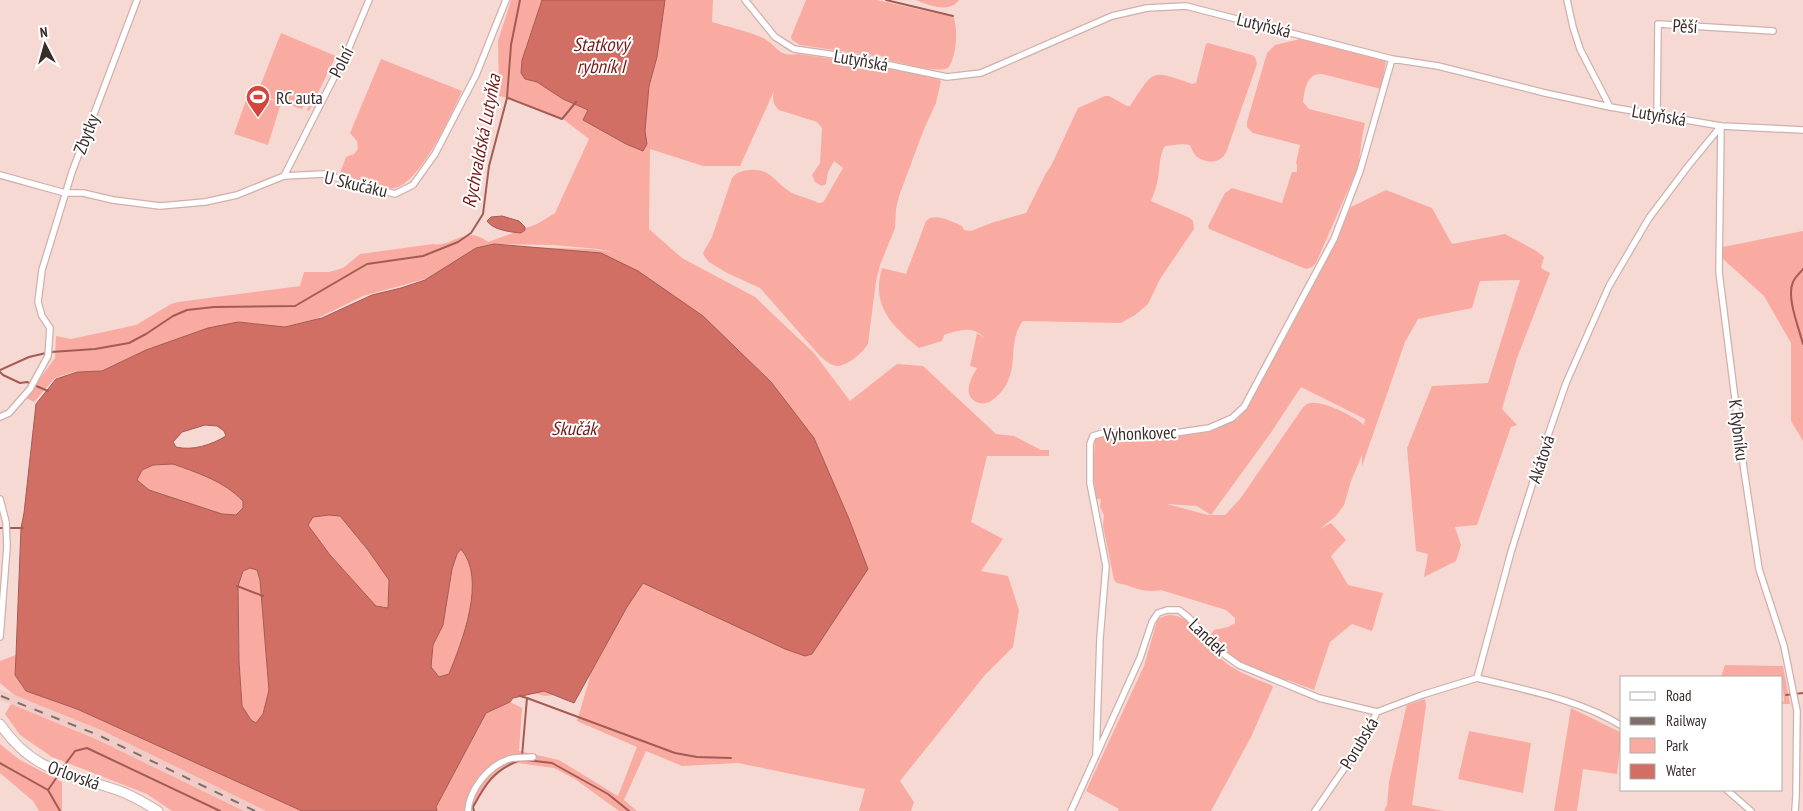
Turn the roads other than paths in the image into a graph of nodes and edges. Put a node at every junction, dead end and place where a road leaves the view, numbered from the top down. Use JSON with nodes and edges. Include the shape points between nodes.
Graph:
{"nodes":[{"id":1,"x":137,"y":0,"type":"edge"},
{"id":2,"x":369,"y":0,"type":"edge"},
{"id":3,"x":506,"y":0,"type":"edge"},
{"id":4,"x":746,"y":0,"type":"edge"},
{"id":5,"x":1567,"y":0,"type":"edge"},
{"id":6,"x":1187,"y":3,"type":"edge"},
{"id":7,"x":1773,"y":31,"type":"dead end"},
{"id":8,"x":1392,"y":59,"type":"junction"},
{"id":9,"x":1610,"y":107,"type":"junction"},
{"id":10,"x":1657,"y":115,"type":"junction"},
{"id":11,"x":1721,"y":126,"type":"junction"},
{"id":12,"x":1803,"y":130,"type":"edge"},
{"id":13,"x":0,"y":175,"type":"edge"},
{"id":14,"x":284,"y":176,"type":"junction"},
{"id":15,"x":65,"y":193,"type":"junction"},
{"id":16,"x":0,"y":417,"type":"edge"},
{"id":17,"x":0,"y":499,"type":"edge"},
{"id":18,"x":0,"y":637,"type":"edge"},
{"id":19,"x":1477,"y":678,"type":"junction"},
{"id":20,"x":1377,"y":712,"type":"junction"},
{"id":21,"x":0,"y":724,"type":"edge"},
{"id":22,"x":1620,"y":725,"type":"edge"},
{"id":23,"x":1096,"y":756,"type":"junction"},
{"id":24,"x":530,"y":758,"type":"dead end"},
{"id":25,"x":1728,"y":791,"type":"edge"},
{"id":26,"x":158,"y":811,"type":"edge"},
{"id":27,"x":468,"y":811,"type":"edge"},
{"id":28,"x":1072,"y":811,"type":"edge"},
{"id":29,"x":1315,"y":811,"type":"edge"},
{"id":30,"x":1751,"y":811,"type":"edge"},
{"id":31,"x":1795,"y":811,"type":"edge"}],
"edges":[{"from":1,"to":15,"type":"street","name":"Zbytky"},
{"from":2,"to":14,"type":"street","name":"Polní","via":[[348,50]]},
{"from":3,"to":14,"type":"street","name":"U Skučáku","via":[[476,75],[435,154],[412,185],[395,194],[323,174]]},
{"from":4,"to":6,"type":"street","name":"Lutyňská","via":[[775,37],[794,49],[947,77],[981,72],[1112,16]]},
{"from":5,"to":9,"type":"street","via":[[1580,49]]},
{"from":6,"to":8,"type":"street","name":"Lutyňská"},
{"from":7,"to":10,"type":"street","name":"Pěší","via":[[1658,24]]},
{"from":8,"to":9,"type":"street","name":"Lutyňská","via":[[1438,66]]},
{"from":8,"to":23,"type":"street","name":"Vyhonkovec","via":[[1360,171],[1334,239],[1244,407],[1232,418],[1209,428],[1161,435],[1103,433],[1093,436],[1090,483],[1106,566]]},
{"from":9,"to":10,"type":"street","name":"Lutyňská"},
{"from":10,"to":11,"type":"street","name":"Lutyňská"},
{"from":11,"to":12,"type":"street"},
{"from":11,"to":19,"type":"street","name":"Akátová","via":[[1649,218],[1605,295],[1566,383],[1511,552]]},
{"from":11,"to":31,"type":"street","name":"K Rybníku","via":[[1719,272],[1759,569],[1781,638],[1797,711]]},
{"from":13,"to":15,"type":"street","name":"U Skučáku"},
{"from":14,"to":15,"type":"street","name":"U Skučáku","via":[[237,195],[160,206]]},
{"from":15,"to":16,"type":"street","name":"Zbytky","via":[[42,270],[38,302],[50,328],[48,356],[30,389],[8,413]]},
{"from":17,"to":18,"type":"street","via":[[6,522],[7,547]]},
{"from":19,"to":20,"type":"street","name":"Porubská"},
{"from":19,"to":22,"type":"street","via":[[1543,694]]},
{"from":20,"to":23,"type":"street","name":"Landek","via":[[1319,698],[1239,666],[1179,610],[1167,610],[1158,613],[1152,622],[1140,658]]},
{"from":20,"to":29,"type":"street","name":"Porubská","via":[[1361,744]]},
{"from":21,"to":26,"type":"main road","name":"Orlovská","via":[[19,748],[44,765],[77,779],[119,790]]},
{"from":23,"to":28,"type":"street","name":"Vyhonkovec"},
{"from":24,"to":27,"type":"street","via":[[509,759],[498,765],[471,796]]},
{"from":25,"to":30,"type":"street"}]}
